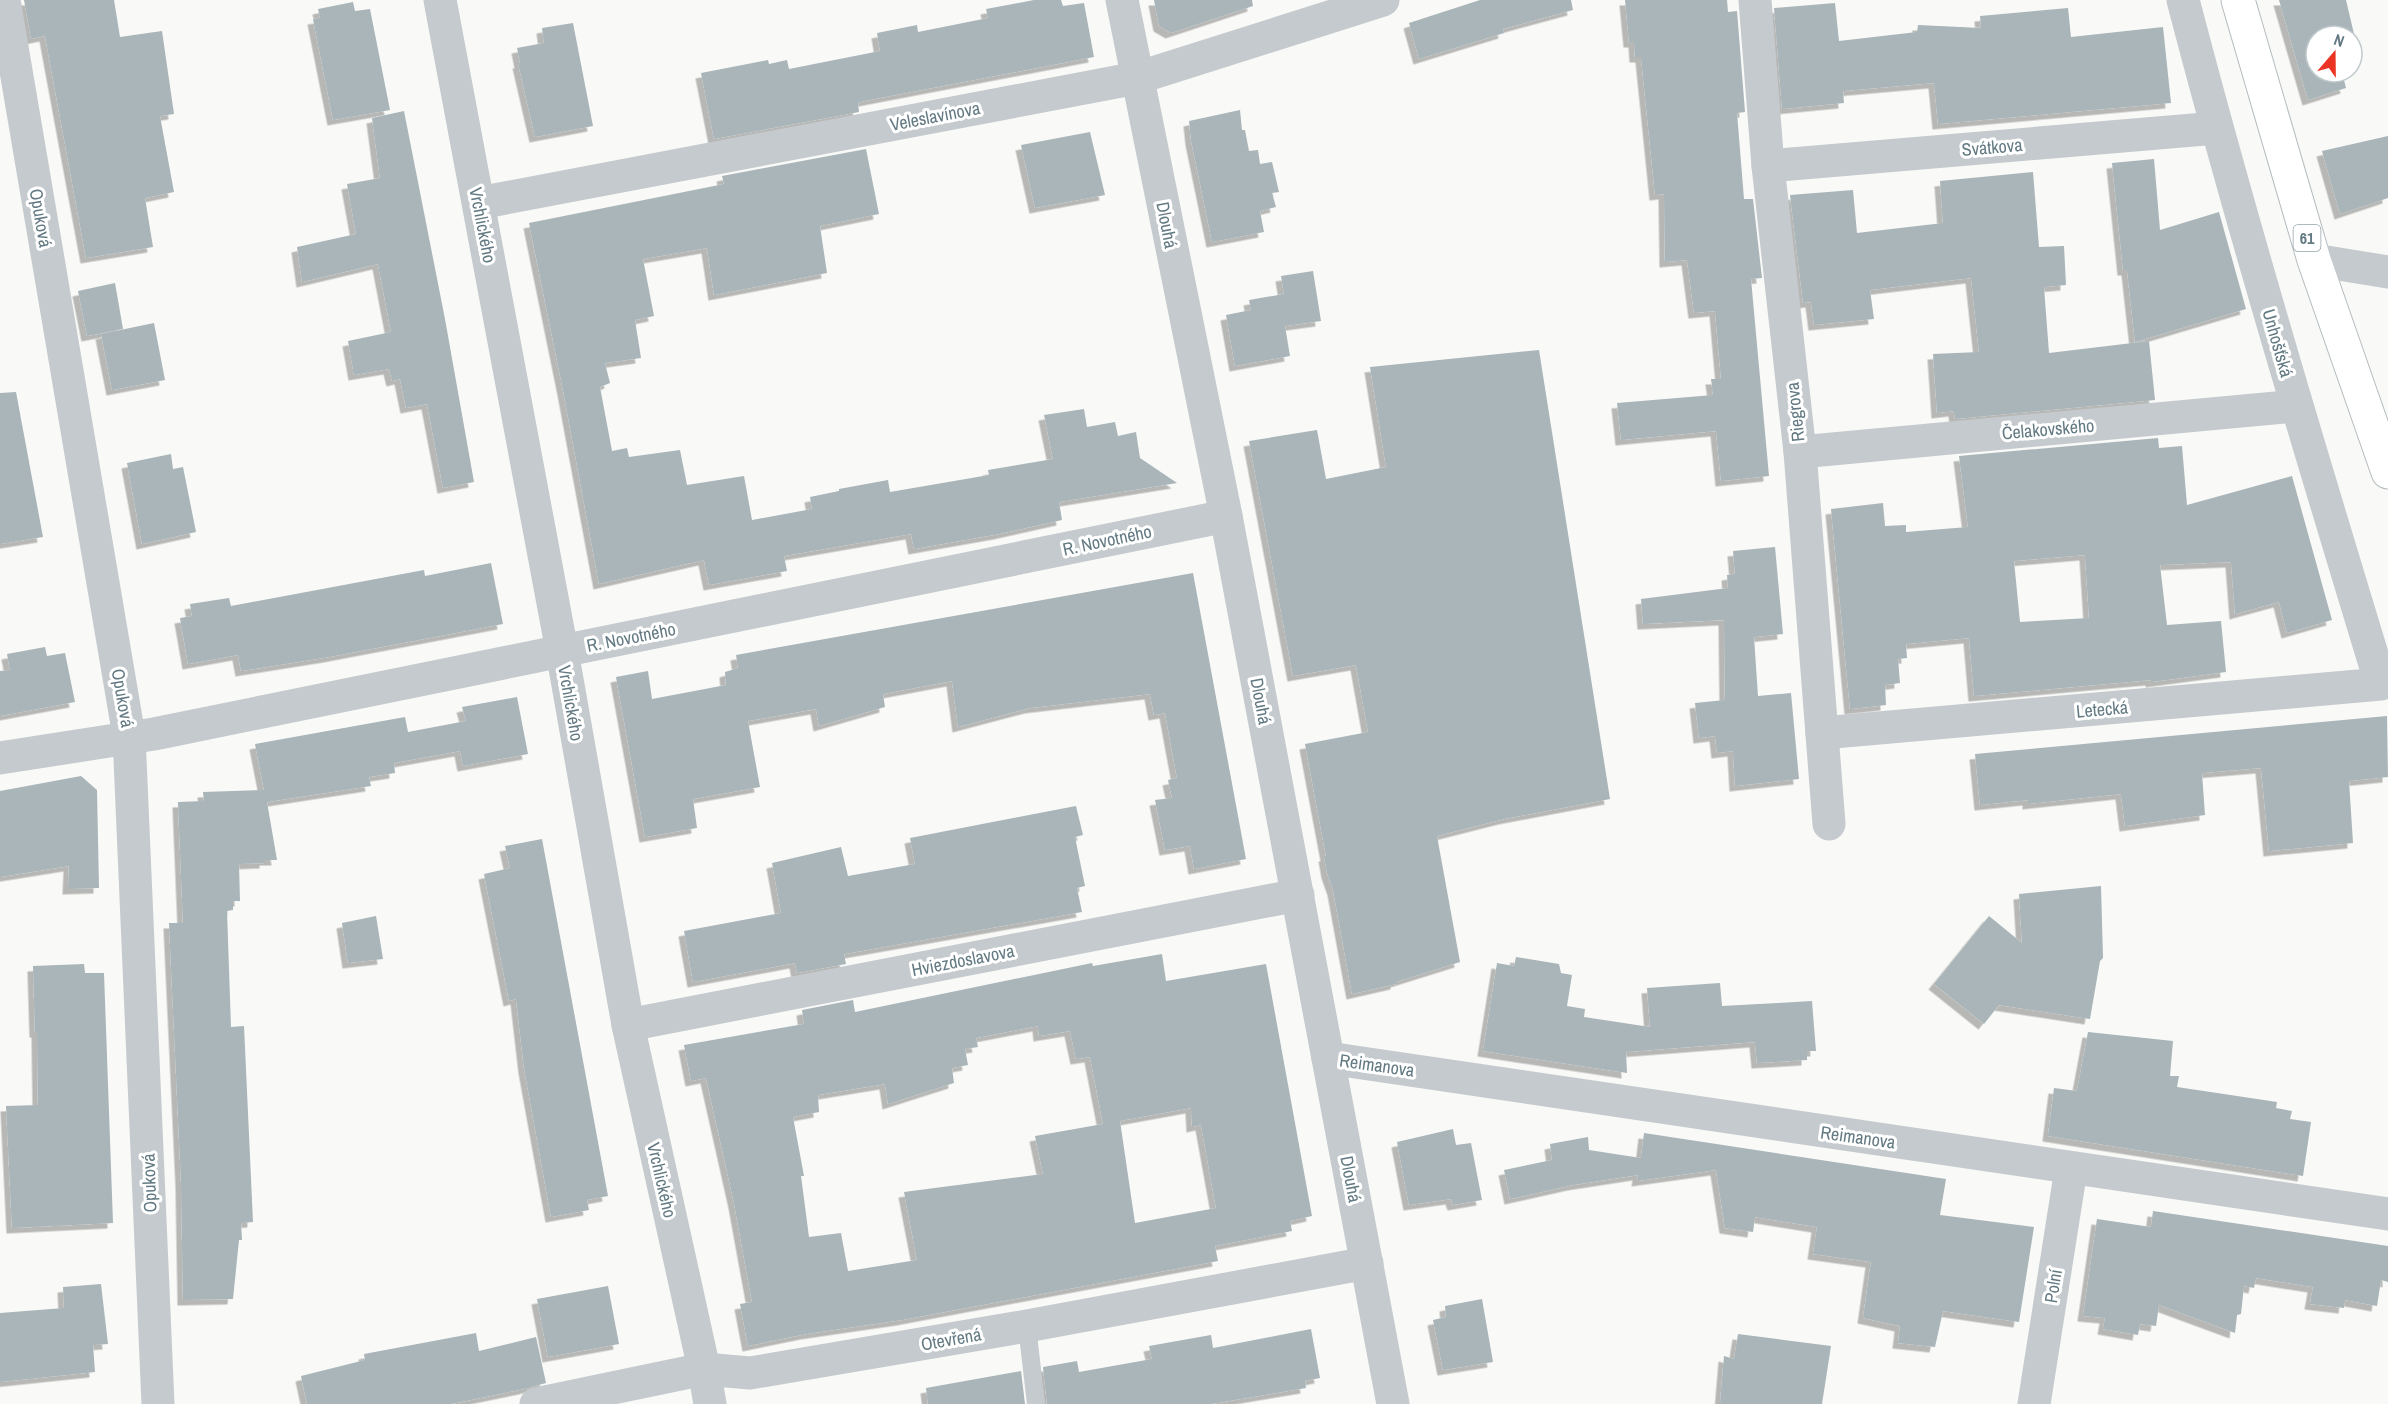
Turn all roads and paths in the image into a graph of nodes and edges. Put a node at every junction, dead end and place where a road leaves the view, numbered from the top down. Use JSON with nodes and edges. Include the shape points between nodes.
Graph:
{"nodes":[{"id":1,"x":4,"y":0,"type":"edge"},
{"id":2,"x":440,"y":0,"type":"edge"},
{"id":3,"x":1122,"y":0,"type":"edge"},
{"id":4,"x":1383,"y":0,"type":"edge"},
{"id":5,"x":1755,"y":0,"type":"edge"},
{"id":6,"x":2183,"y":0,"type":"edge"},
{"id":7,"x":2238,"y":0,"type":"edge"},
{"id":8,"x":1137,"y":78,"type":"junction"},
{"id":9,"x":2217,"y":128,"type":"junction"},
{"id":10,"x":1768,"y":166,"type":"junction"},
{"id":11,"x":479,"y":203,"type":"junction"},
{"id":12,"x":2314,"y":260,"type":"junction"},
{"id":13,"x":2388,"y":272,"type":"edge"},
{"id":14,"x":2296,"y":406,"type":"junction"},
{"id":15,"x":1800,"y":452,"type":"junction"},
{"id":16,"x":2388,"y":472,"type":"edge"},
{"id":17,"x":1226,"y":516,"type":"junction"},
{"id":18,"x":562,"y":651,"type":"junction"},
{"id":19,"x":2381,"y":684,"type":"joint"},
{"id":20,"x":1822,"y":733,"type":"junction"},
{"id":21,"x":129,"y":736,"type":"junction"},
{"id":22,"x":0,"y":758,"type":"edge"},
{"id":23,"x":1829,"y":825,"type":"dead end"},
{"id":24,"x":1298,"y":895,"type":"junction"},
{"id":25,"x":628,"y":1025,"type":"junction"},
{"id":26,"x":1328,"y":1058,"type":"junction"},
{"id":27,"x":2072,"y":1168,"type":"junction"},
{"id":28,"x":2388,"y":1214,"type":"edge"},
{"id":29,"x":1367,"y":1263,"type":"junction"},
{"id":30,"x":1027,"y":1326,"type":"junction"},
{"id":31,"x":704,"y":1369,"type":"junction"},
{"id":32,"x":158,"y":1404,"type":"edge"},
{"id":33,"x":536,"y":1404,"type":"edge"},
{"id":34,"x":710,"y":1404,"type":"edge"},
{"id":35,"x":1036,"y":1404,"type":"edge"},
{"id":36,"x":1393,"y":1404,"type":"edge"},
{"id":37,"x":2034,"y":1404,"type":"edge"}],
"edges":[{"from":1,"to":21,"type":"street","name":"Opuková"},
{"from":2,"to":11,"type":"street","name":"Vrchlického"},
{"from":3,"to":8,"type":"street","name":"Dlouhá"},
{"from":4,"to":8,"type":"street","name":"Veleslavínova"},
{"from":5,"to":10,"type":"street","name":"Riegrova"},
{"from":6,"to":9,"type":"street","name":"Unhošťská"},
{"from":7,"to":12,"type":"main road","number":"61"},
{"from":8,"to":11,"type":"street","name":"Veleslavínova"},
{"from":8,"to":17,"type":"street","name":"Dlouhá"},
{"from":9,"to":10,"type":"street","name":"Svátkova"},
{"from":9,"to":14,"type":"street","name":"Unhošťská"},
{"from":10,"to":15,"type":"street","name":"Riegrova"},
{"from":11,"to":18,"type":"street","name":"Vrchlického"},
{"from":12,"to":13,"type":"street"},
{"from":12,"to":16,"type":"main road","number":"61"},
{"from":14,"to":15,"type":"street","name":"Čelakovského"},
{"from":14,"to":19,"type":"street","name":"Unhošťská"},
{"from":15,"to":20,"type":"street","name":"Riegrova"},
{"from":17,"to":18,"type":"street","name":"R. Novotného"},
{"from":17,"to":24,"type":"street","name":"Dlouhá"},
{"from":18,"to":21,"type":"street","name":"R. Novotného"},
{"from":18,"to":25,"type":"street","name":"Vrchlického"},
{"from":19,"to":20,"type":"street","name":"Letecká"},
{"from":20,"to":23,"type":"street","name":"Riegrova"},
{"from":21,"to":22,"type":"street","name":"R. Novotného"},
{"from":21,"to":32,"type":"street","name":"Opuková"},
{"from":24,"to":25,"type":"street","name":"Hviezdoslavova"},
{"from":24,"to":26,"type":"street","name":"Dlouhá"},
{"from":25,"to":31,"type":"street","name":"Vrchlického"},
{"from":26,"to":27,"type":"street","name":"Reimanova"},
{"from":26,"to":29,"type":"street","name":"Dlouhá"},
{"from":27,"to":28,"type":"street","name":"Reimanova"},
{"from":27,"to":37,"type":"street","name":"Polní"},
{"from":29,"to":30,"type":"street","name":"Otevřená"},
{"from":29,"to":36,"type":"street","name":"Dlouhá"},
{"from":30,"to":31,"type":"street","name":"Otevřená","via":[[750,1373]]},
{"from":30,"to":35,"type":"lane"},
{"from":31,"to":33,"type":"street","name":"Otevřená"},
{"from":31,"to":34,"type":"street","name":"Vrchlického"}]}
